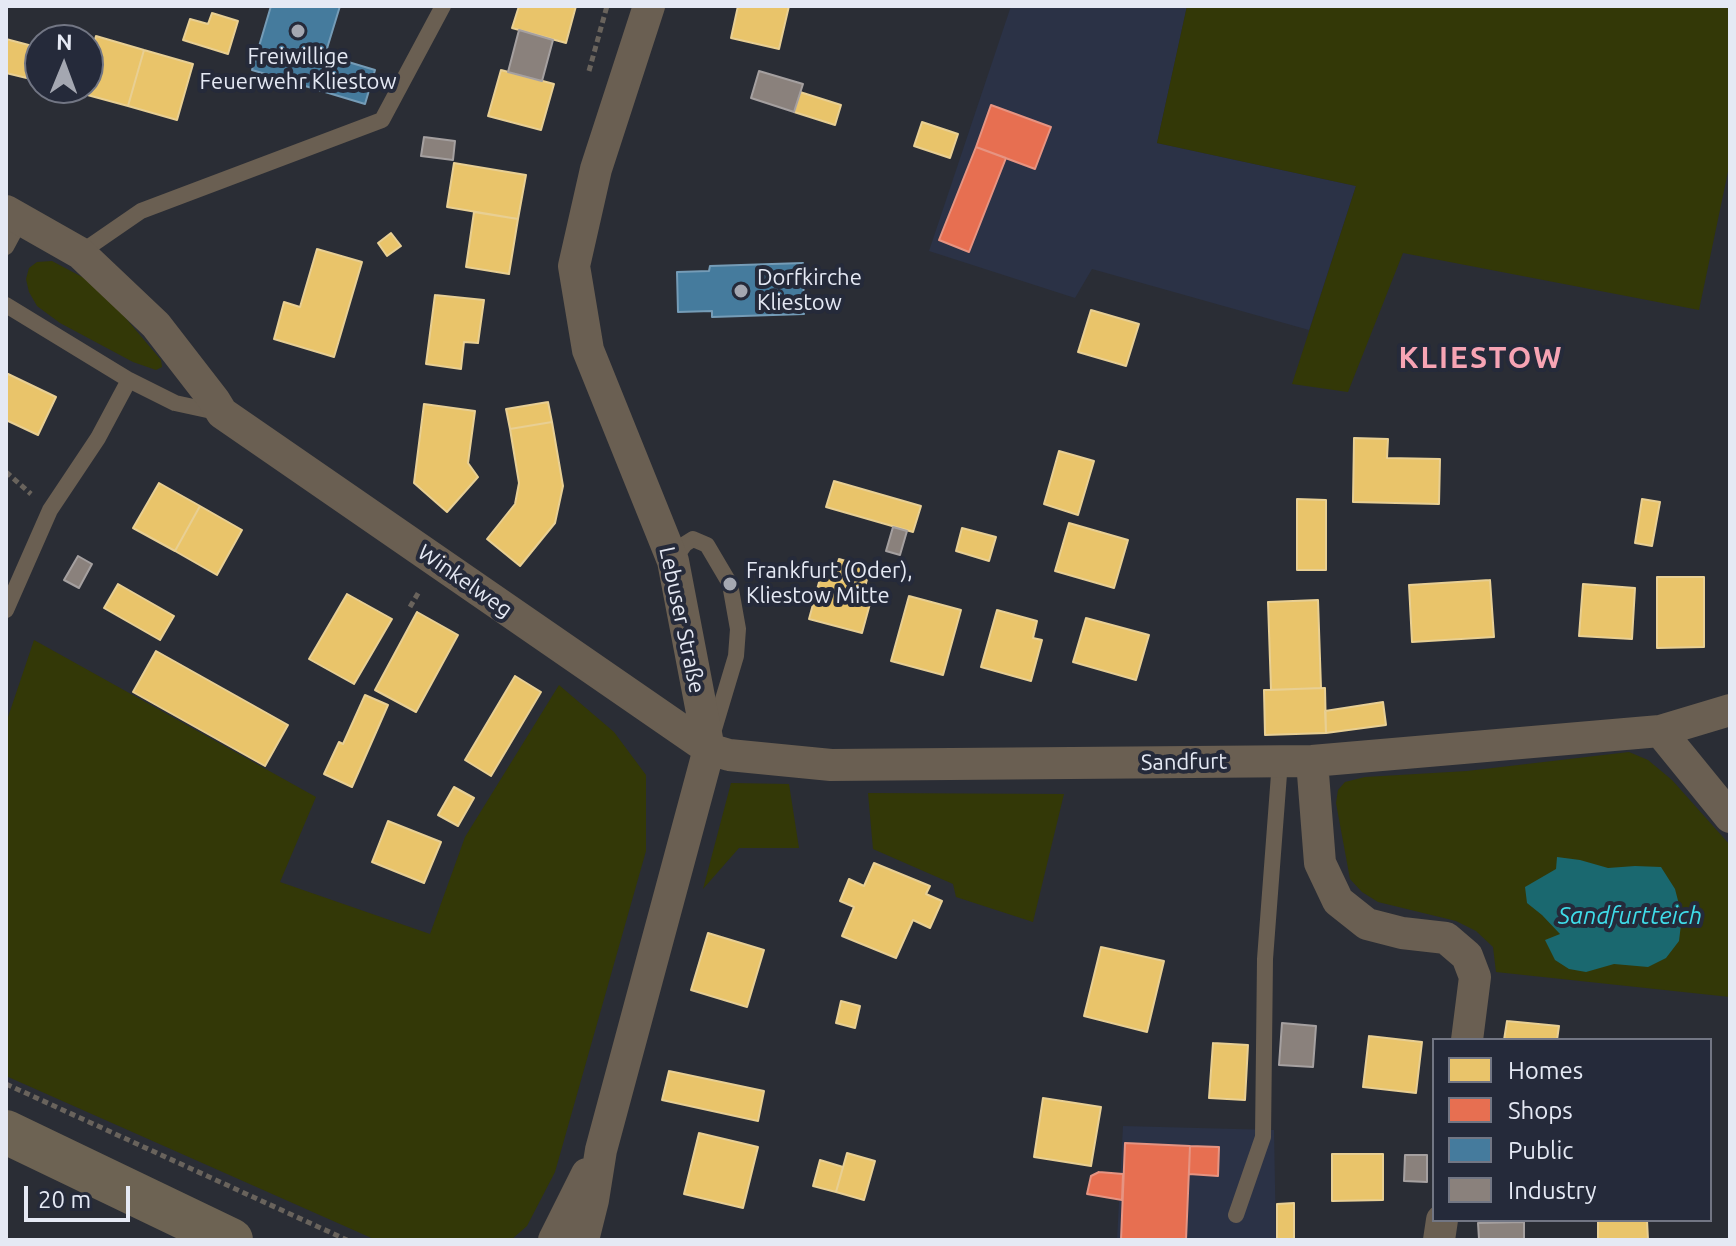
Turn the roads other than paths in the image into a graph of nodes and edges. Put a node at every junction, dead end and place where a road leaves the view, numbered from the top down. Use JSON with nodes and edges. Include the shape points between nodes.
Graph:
{"nodes":[{"id":1,"x":443,"y":6,"type":"edge"},
{"id":2,"x":649,"y":6,"type":"edge"},
{"id":3,"x":13,"y":215,"type":"edge"},
{"id":4,"x":6,"y":247,"type":"edge"},
{"id":5,"x":80,"y":253,"type":"junction"},
{"id":6,"x":6,"y":305,"type":"edge"},
{"id":7,"x":129,"y":380,"type":"junction"},
{"id":8,"x":222,"y":413,"type":"junction"},
{"id":9,"x":673,"y":561,"type":"junction"},
{"id":10,"x":6,"y":610,"type":"edge"},
{"id":11,"x":1730,"y":710,"type":"edge"},
{"id":12,"x":1660,"y":731,"type":"junction"},
{"id":13,"x":709,"y":749,"type":"junction"},
{"id":14,"x":1296,"y":761,"type":"junction"},
{"id":15,"x":1730,"y":817,"type":"edge"},
{"id":16,"x":1467,"y":1038,"type":"edge"},
{"id":17,"x":6,"y":1132,"type":"edge"},
{"id":18,"x":601,"y":1150,"type":"junction"},
{"id":19,"x":1236,"y":1215,"type":"dead end"},
{"id":20,"x":231,"y":1240,"type":"edge"},
{"id":21,"x":554,"y":1240,"type":"edge"},
{"id":22,"x":583,"y":1240,"type":"edge"}],
"edges":[{"from":1,"to":5,"type":"lane","via":[[382,120],[141,211]]},
{"from":2,"to":9,"type":"street","name":"Lebuser Straße","via":[[596,169],[574,266],[588,350]]},
{"from":3,"to":4,"type":"lane","name":"Winkelweg"},
{"from":3,"to":5,"type":"street","name":"Winkelweg"},
{"from":5,"to":8,"type":"street","name":"Winkelweg","via":[[156,325]]},
{"from":6,"to":7,"type":"lane","name":"Winkelweg"},
{"from":7,"to":8,"type":"lane","name":"Winkelweg","via":[[175,403]]},
{"from":7,"to":10,"type":"lane","via":[[50,510]]},
{"from":8,"to":13,"type":"street","name":"Winkelweg"},
{"from":9,"to":13,"type":"street","name":"Lebuser Straße"},
{"from":9,"to":13,"type":"lane","via":[[693,539],[707,545],[730,584],[738,629],[736,656]]},
{"from":11,"to":12,"type":"street","name":"Sandfurt"},
{"from":12,"to":14,"type":"street","name":"Sandfurt"},
{"from":12,"to":15,"type":"street"},
{"from":13,"to":14,"type":"street","name":"Sandfurt","via":[[831,765]]},
{"from":13,"to":18,"type":"street","name":"Lebuser Straße"},
{"from":14,"to":16,"type":"street","via":[[1320,863],[1338,901],[1367,924],[1446,938],[1467,956],[1475,977]]},
{"from":14,"to":19,"type":"lane","via":[[1265,959],[1263,1137]]},
{"from":17,"to":20,"type":"main road"},
{"from":18,"to":21,"type":"street","name":"Lebuser Straße"},
{"from":18,"to":22,"type":"street","name":"Lebuser Straße"}]}
